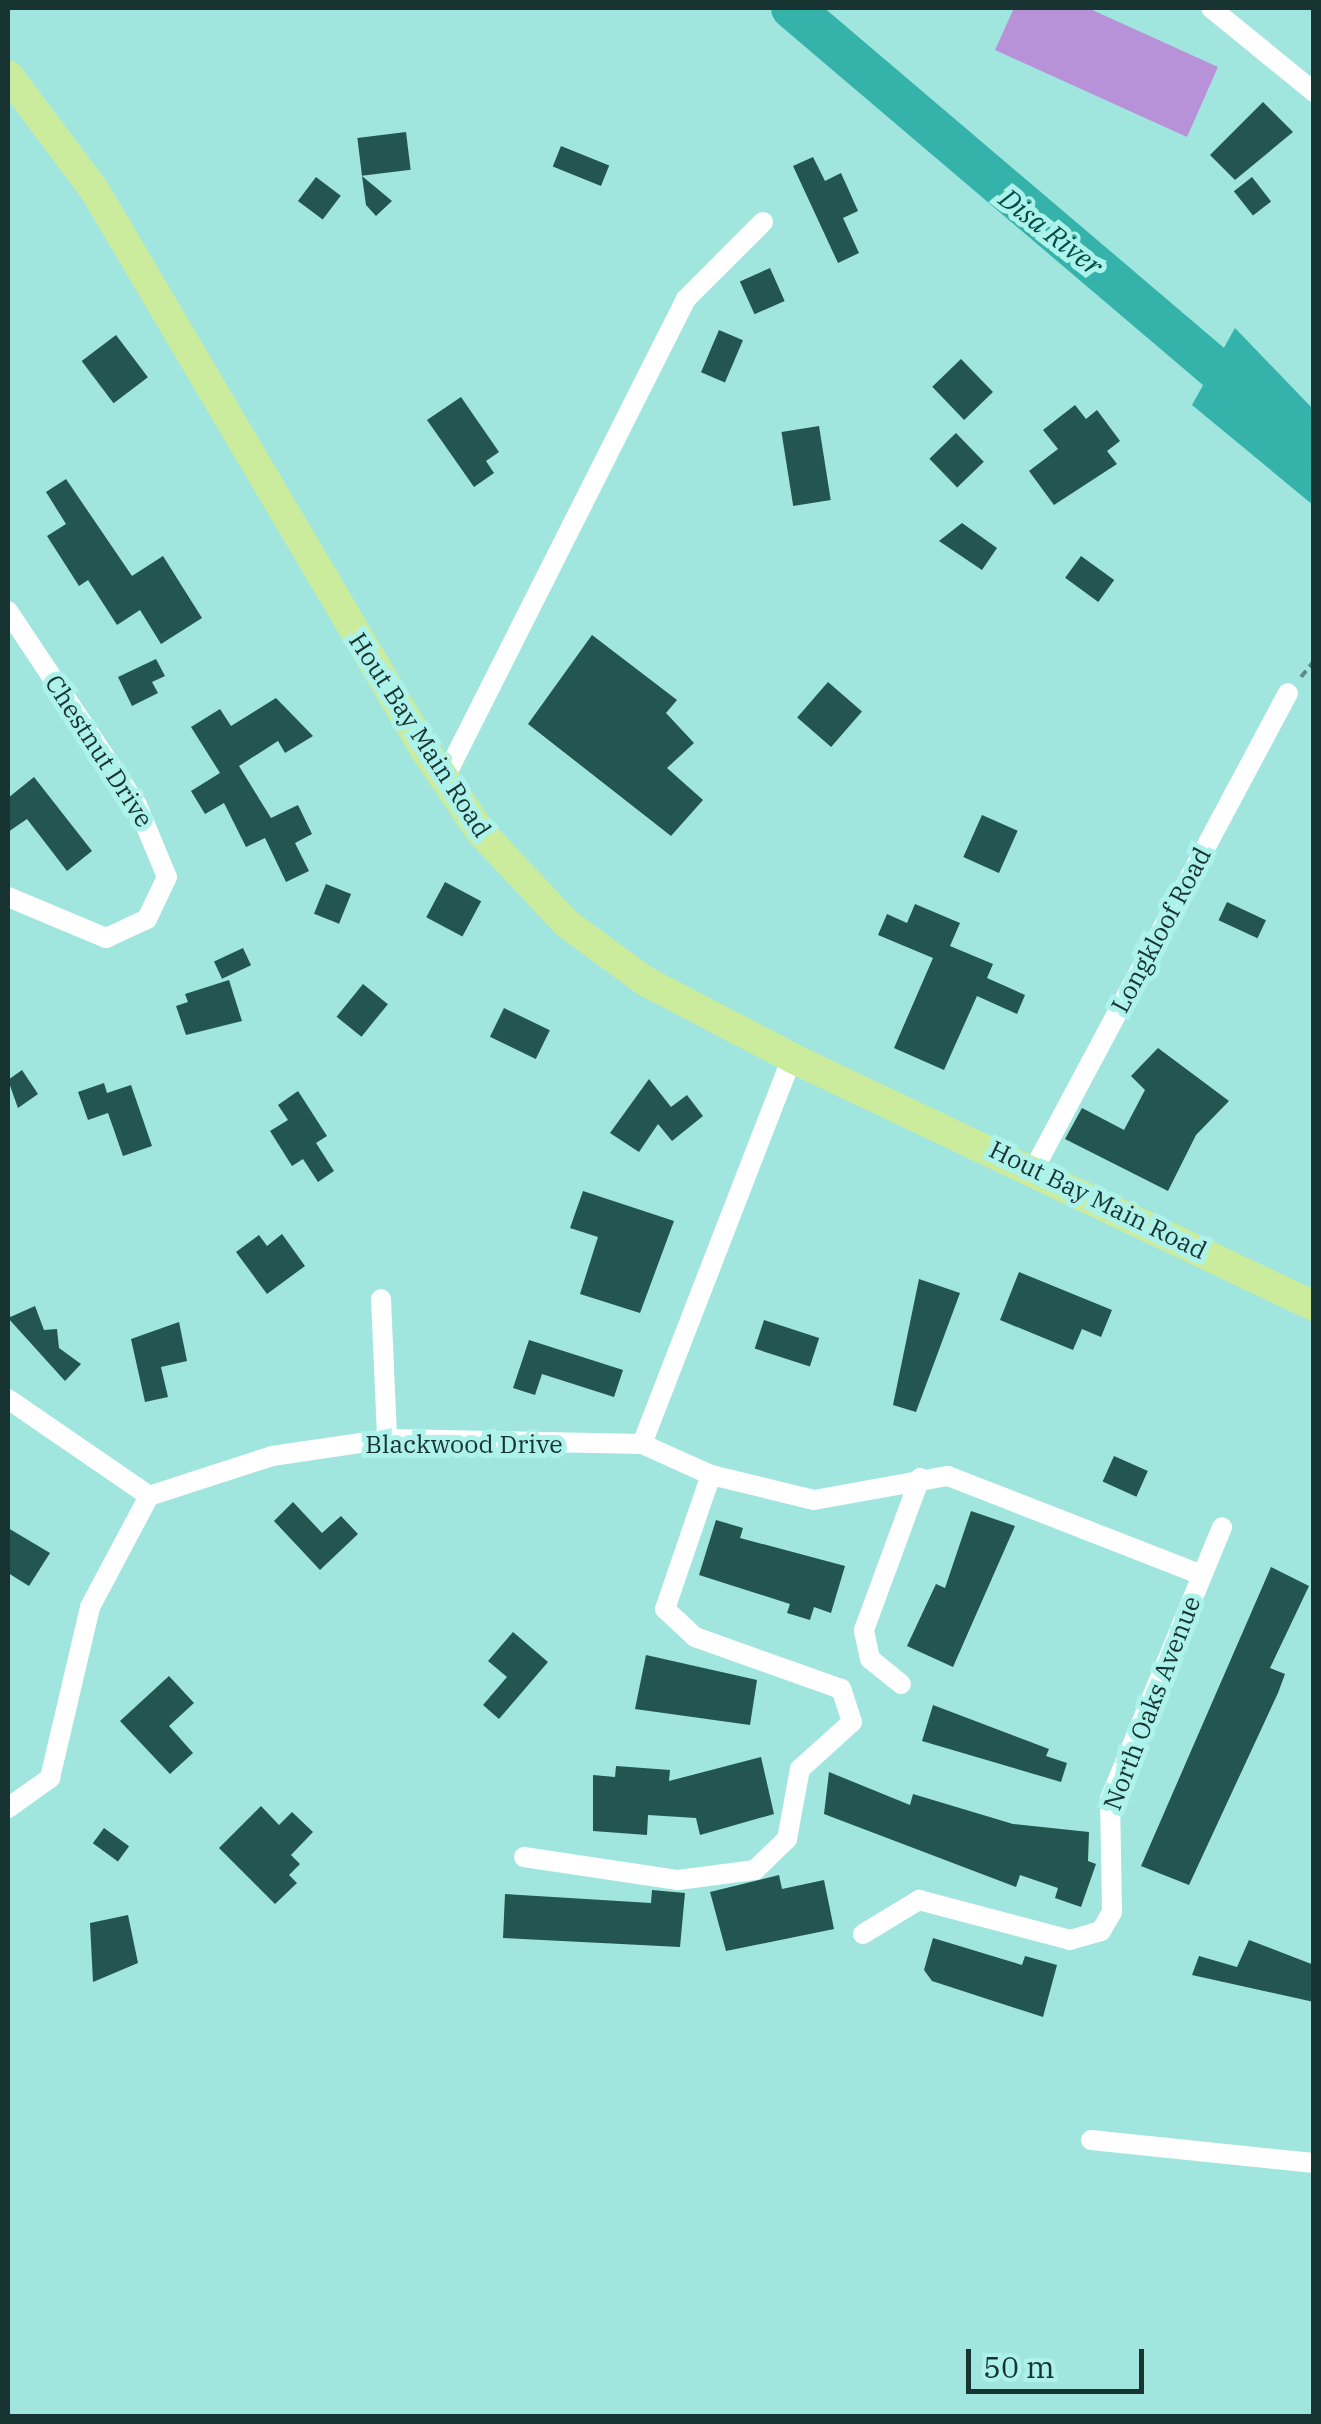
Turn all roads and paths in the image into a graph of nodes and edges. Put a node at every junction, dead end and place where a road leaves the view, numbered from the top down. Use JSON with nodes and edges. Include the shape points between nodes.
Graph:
{"nodes":[{"id":1,"x":1211,"y":8,"type":"edge"},
{"id":2,"x":8,"y":75,"type":"edge"},
{"id":3,"x":1314,"y":92,"type":"edge"},
{"id":4,"x":764,"y":222,"type":"dead end"},
{"id":5,"x":8,"y":611,"type":"edge"},
{"id":6,"x":1288,"y":694,"type":"dead end"},
{"id":7,"x":444,"y":779,"type":"junction"},
{"id":8,"x":8,"y":898,"type":"edge"},
{"id":9,"x":792,"y":1058,"type":"junction"},
{"id":10,"x":1035,"y":1167,"type":"junction"},
{"id":11,"x":381,"y":1300,"type":"dead end"},
{"id":12,"x":1314,"y":1306,"type":"edge"},
{"id":13,"x":8,"y":1399,"type":"edge"},
{"id":14,"x":387,"y":1439,"type":"junction"},
{"id":15,"x":642,"y":1444,"type":"junction"},
{"id":16,"x":711,"y":1474,"type":"junction"},
{"id":17,"x":920,"y":1478,"type":"junction"},
{"id":18,"x":149,"y":1496,"type":"junction"},
{"id":19,"x":1222,"y":1527,"type":"dead end"},
{"id":20,"x":1200,"y":1574,"type":"junction"},
{"id":21,"x":901,"y":1684,"type":"dead end"},
{"id":22,"x":17,"y":1805,"type":"edge"},
{"id":23,"x":524,"y":1857,"type":"dead end"},
{"id":24,"x":863,"y":1934,"type":"dead end"},
{"id":25,"x":1091,"y":2140,"type":"dead end"},
{"id":26,"x":1314,"y":2163,"type":"edge"}],
"edges":[{"from":1,"to":3,"type":"street"},
{"from":2,"to":7,"type":"main road","name":"Hout Bay Main Road","via":[[96,191]]},
{"from":4,"to":7,"type":"street","via":[[686,298]]},
{"from":5,"to":8,"type":"street","name":"Chestnut Drive","via":[[151,828],[167,878],[147,919],[106,938]]},
{"from":6,"to":10,"type":"street","name":"Longkloof Road"},
{"from":7,"to":9,"type":"main road","name":"Hout Bay Main Road","via":[[566,923],[645,982]]},
{"from":9,"to":10,"type":"main road","name":"Hout Bay Main Road"},
{"from":9,"to":15,"type":"street"},
{"from":10,"to":12,"type":"main road","name":"Hout Bay Main Road"},
{"from":11,"to":14,"type":"street"},
{"from":13,"to":18,"type":"street"},
{"from":14,"to":15,"type":"street","name":"Blackwood Drive"},
{"from":14,"to":18,"type":"street","name":"Blackwood Drive","via":[[236,1464]]},
{"from":15,"to":16,"type":"street","name":"North Oaks Avenue"},
{"from":16,"to":17,"type":"street","name":"North Oaks Avenue","via":[[814,1500]]},
{"from":16,"to":23,"type":"street","via":[[665,1610],[695,1637],[841,1689],[852,1722],[800,1769],[787,1839],[756,1870],[678,1880]]},
{"from":17,"to":20,"type":"street","name":"North Oaks Avenue","via":[[964,1481]]},
{"from":17,"to":21,"type":"street","via":[[864,1630],[870,1660]]},
{"from":18,"to":22,"type":"street","via":[[90,1607],[58,1757]]},
{"from":19,"to":20,"type":"street","name":"North Oaks Avenue"},
{"from":20,"to":24,"type":"street","name":"North Oaks Avenue","via":[[1110,1799],[1112,1912],[1102,1931],[1070,1940],[919,1900]]},
{"from":25,"to":26,"type":"street"}]}
